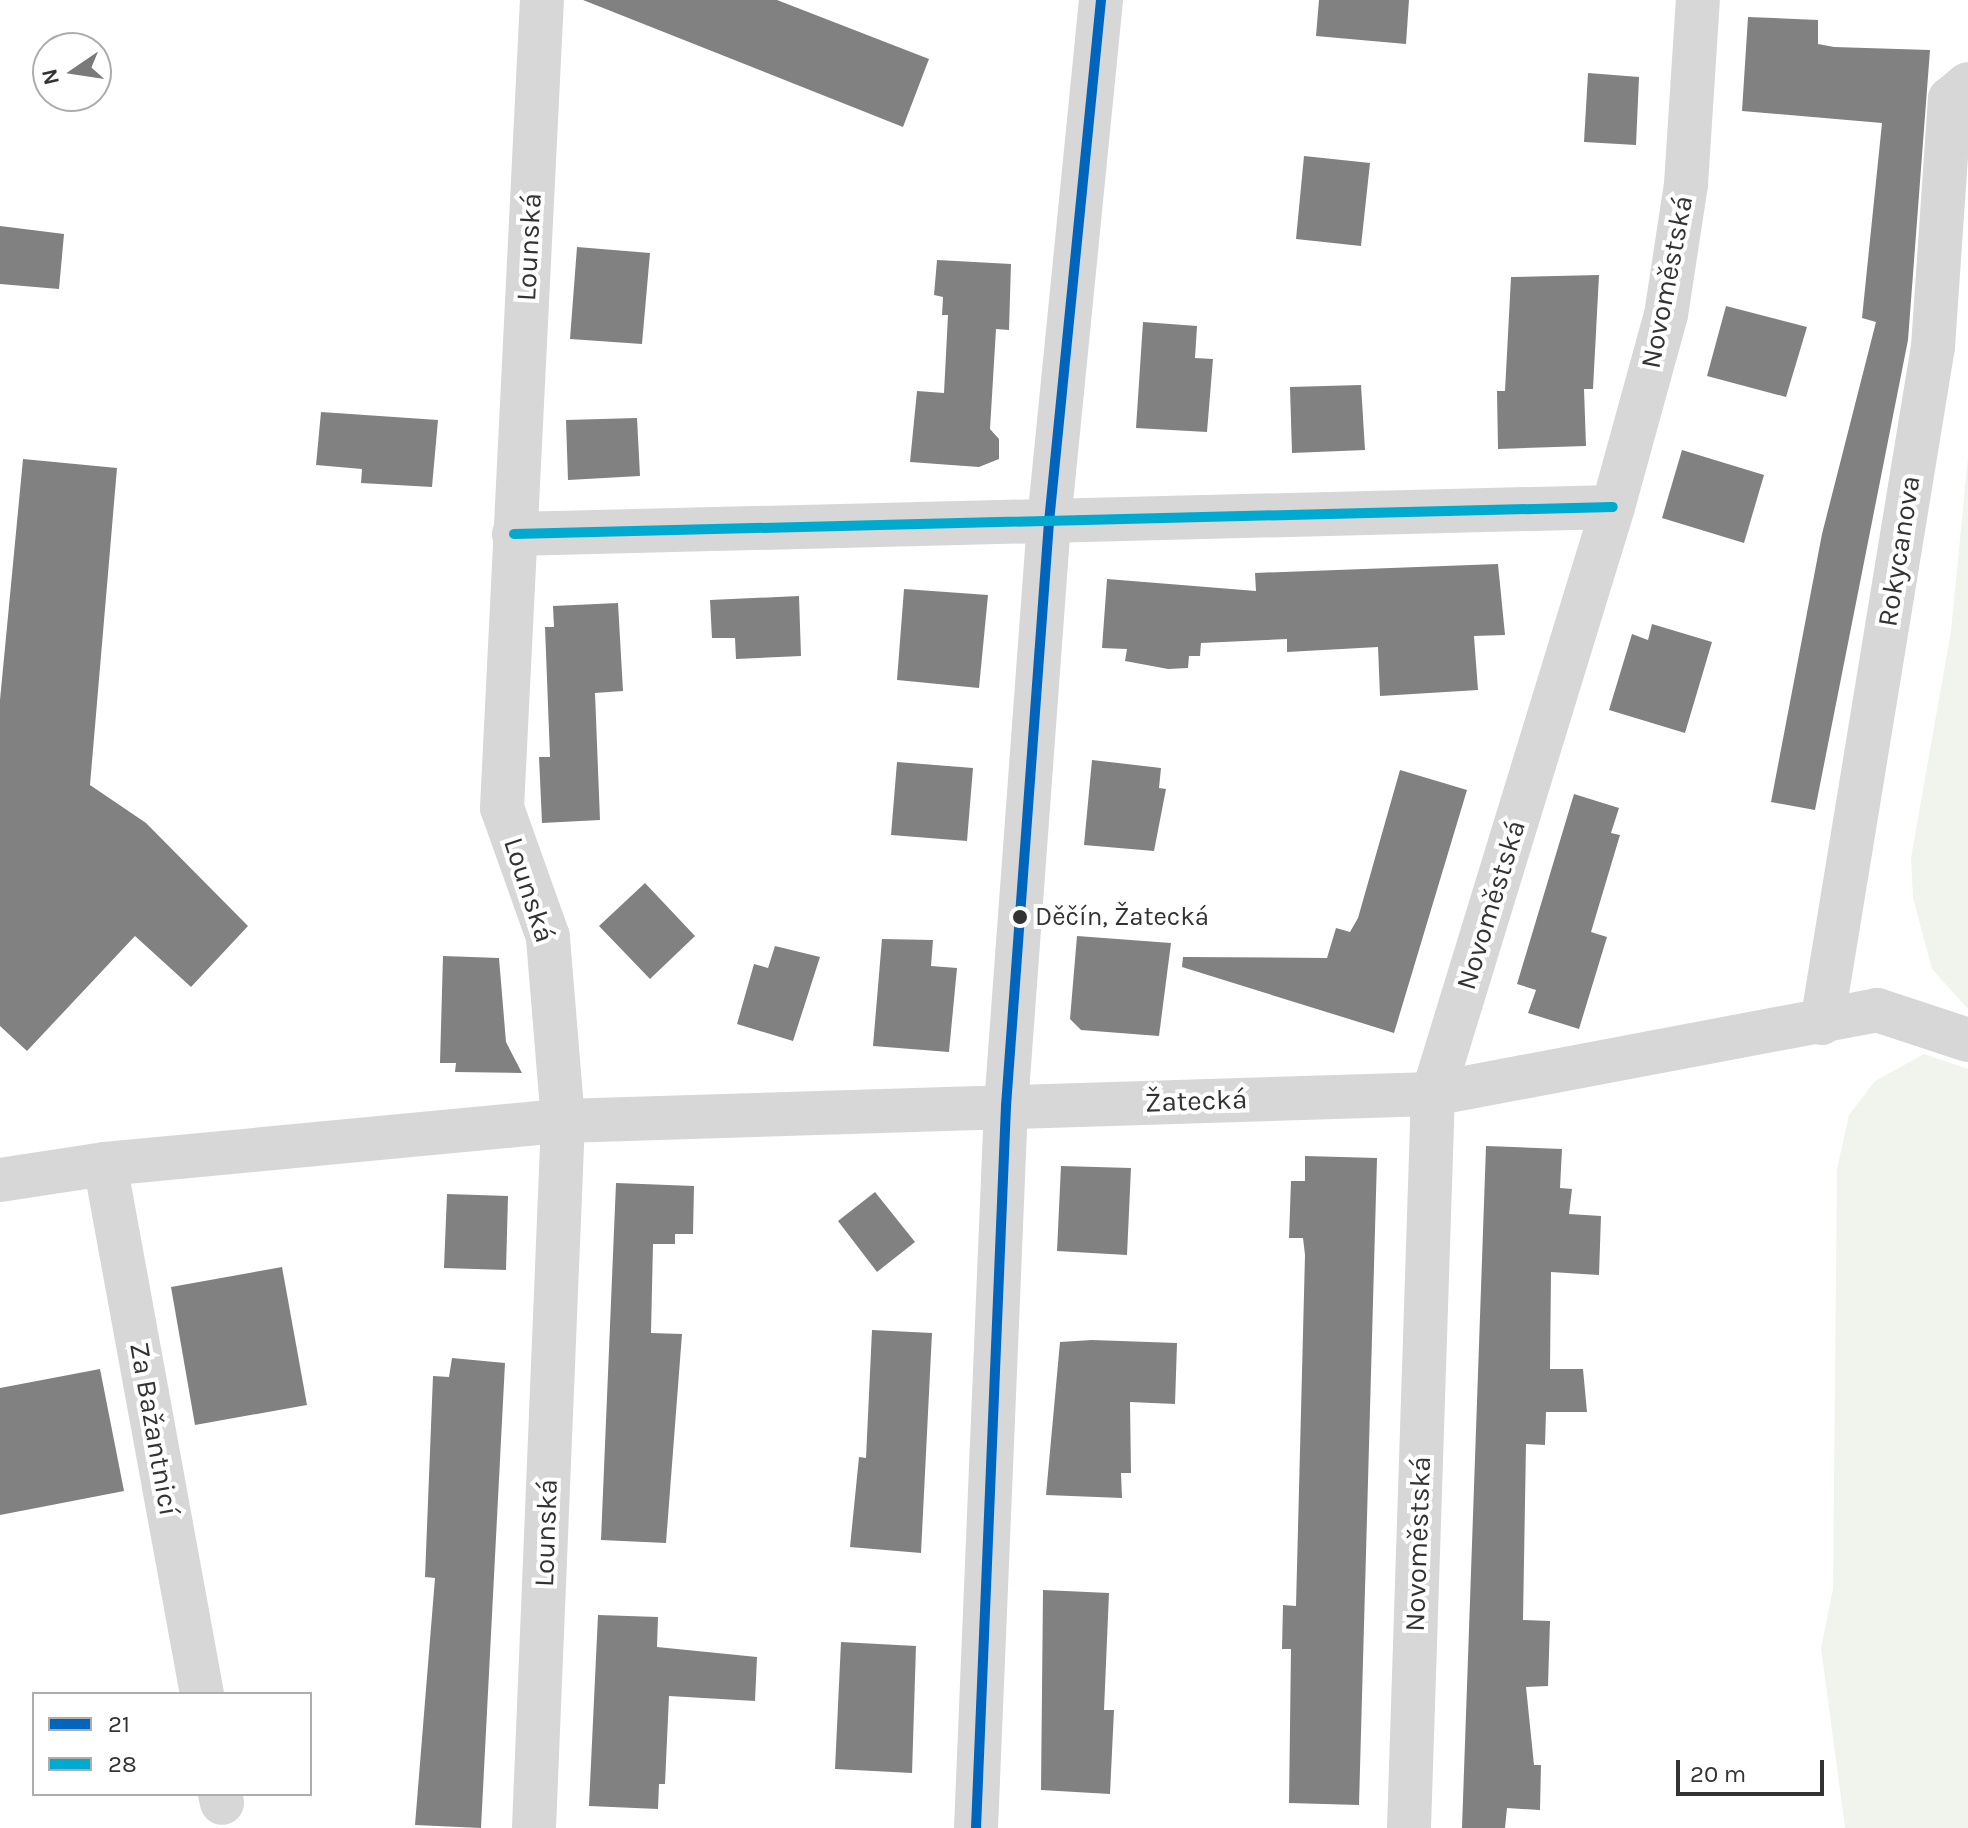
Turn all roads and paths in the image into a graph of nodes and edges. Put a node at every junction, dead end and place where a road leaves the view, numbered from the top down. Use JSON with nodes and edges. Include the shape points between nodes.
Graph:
{"nodes":[{"id":1,"x":542,"y":0,"type":"edge"},
{"id":2,"x":1101,"y":0,"type":"edge"},
{"id":3,"x":1698,"y":0,"type":"edge"},
{"id":4,"x":1968,"y":84,"type":"edge"},
{"id":5,"x":1613,"y":507,"type":"junction"},
{"id":6,"x":1049,"y":522,"type":"junction"},
{"id":7,"x":514,"y":534,"type":"junction"},
{"id":8,"x":1822,"y":1023,"type":"junction"},
{"id":9,"x":1968,"y":1040,"type":"edge"},
{"id":10,"x":1433,"y":1094,"type":"junction"},
{"id":11,"x":1006,"y":1106,"type":"junction"},
{"id":12,"x":563,"y":1121,"type":"junction"},
{"id":13,"x":105,"y":1164,"type":"junction"},
{"id":14,"x":0,"y":1180,"type":"edge"},
{"id":15,"x":202,"y":1692,"type":"edge"},
{"id":16,"x":534,"y":1828,"type":"edge"},
{"id":17,"x":976,"y":1828,"type":"edge"},
{"id":18,"x":1409,"y":1828,"type":"edge"}],
"edges":[{"from":1,"to":7,"type":"street","name":"Lounská"},
{"from":2,"to":6,"type":"street"},
{"from":3,"to":5,"type":"street","name":"Novoměstská","via":[[1686,184],[1666,315]]},
{"from":4,"to":8,"type":"street","name":"Rokycanova","via":[[1950,99],[1933,347]]},
{"from":5,"to":6,"type":"street"},
{"from":5,"to":10,"type":"street","name":"Novoměstská"},
{"from":6,"to":7,"type":"street"},
{"from":6,"to":11,"type":"street"},
{"from":7,"to":12,"type":"street","name":"Lounská","via":[[502,808],[548,937]]},
{"from":8,"to":9,"type":"street","name":"Žatecká","via":[[1877,1010]]},
{"from":8,"to":10,"type":"street","name":"Žatecká"},
{"from":10,"to":11,"type":"street","name":"Žatecká"},
{"from":10,"to":18,"type":"street","name":"Novoměstská"},
{"from":11,"to":12,"type":"street","name":"Žatecká"},
{"from":11,"to":17,"type":"street"},
{"from":12,"to":13,"type":"street"},
{"from":12,"to":16,"type":"street","name":"Lounská"},
{"from":13,"to":14,"type":"street"},
{"from":13,"to":15,"type":"street","name":"Za Bažantnicí"}]}
